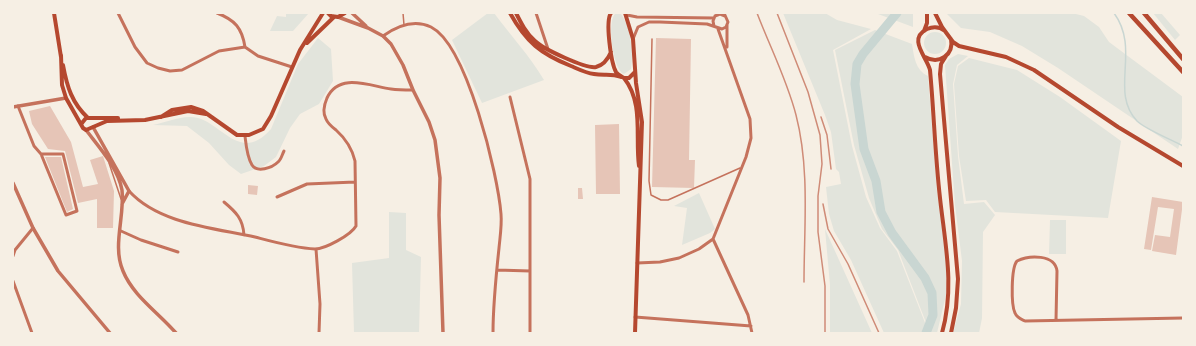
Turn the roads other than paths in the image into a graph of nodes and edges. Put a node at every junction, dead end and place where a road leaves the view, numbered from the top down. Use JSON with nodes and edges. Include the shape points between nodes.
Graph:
{"nodes":[{"id":1,"x":54,"y":13,"type":"edge"},
{"id":2,"x":118,"y":13,"type":"edge"},
{"id":3,"x":217,"y":13,"type":"edge"},
{"id":4,"x":323,"y":13,"type":"edge"},
{"id":5,"x":328,"y":13,"type":"edge"},
{"id":6,"x":345,"y":13,"type":"edge"},
{"id":7,"x":352,"y":13,"type":"edge"},
{"id":8,"x":403,"y":13,"type":"edge"},
{"id":9,"x":510,"y":13,"type":"edge"},
{"id":10,"x":516,"y":13,"type":"edge"},
{"id":11,"x":536,"y":13,"type":"edge"},
{"id":12,"x":928,"y":13,"type":"edge"},
{"id":13,"x":935,"y":13,"type":"edge"},
{"id":14,"x":1129,"y":13,"type":"edge"},
{"id":15,"x":1144,"y":13,"type":"edge"},
{"id":16,"x":609,"y":14,"type":"edge"},
{"id":17,"x":626,"y":14,"type":"edge"},
{"id":18,"x":724,"y":14,"type":"edge"},
{"id":19,"x":716,"y":15,"type":"edge"},
{"id":20,"x":336,"y":17,"type":"junction"},
{"id":21,"x":727,"y":24,"type":"junction"},
{"id":22,"x":404,"y":25,"type":"junction"},
{"id":23,"x":714,"y":26,"type":"junction"},
{"id":24,"x":368,"y":28,"type":"junction"},
{"id":25,"x":718,"y":29,"type":"junction"},
{"id":26,"x":945,"y":31,"type":"junction"},
{"id":27,"x":922,"y":33,"type":"junction"},
{"id":28,"x":544,"y":34,"type":"junction"},
{"id":29,"x":949,"y":35,"type":"junction"},
{"id":30,"x":383,"y":36,"type":"junction"},
{"id":31,"x":633,"y":39,"type":"junction"},
{"id":32,"x":652,"y":40,"type":"dead end"},
{"id":33,"x":536,"y":42,"type":"junction"},
{"id":34,"x":245,"y":48,"type":"junction"},
{"id":35,"x":548,"y":49,"type":"junction"},
{"id":36,"x":967,"y":49,"type":"junction"},
{"id":37,"x":300,"y":50,"type":"junction"},
{"id":38,"x":611,"y":52,"type":"junction"},
{"id":39,"x":949,"y":52,"type":"junction"},
{"id":40,"x":923,"y":55,"type":"junction"},
{"id":41,"x":61,"y":56,"type":"junction"},
{"id":42,"x":946,"y":56,"type":"junction"},
{"id":43,"x":1183,"y":59,"type":"edge"},
{"id":44,"x":292,"y":67,"type":"junction"},
{"id":45,"x":732,"y":67,"type":"junction"},
{"id":46,"x":636,"y":69,"type":"junction"},
{"id":47,"x":1183,"y":72,"type":"edge"},
{"id":48,"x":622,"y":77,"type":"junction"},
{"id":49,"x":413,"y":90,"type":"junction"},
{"id":50,"x":510,"y":97,"type":"dead end"},
{"id":51,"x":66,"y":98,"type":"junction"},
{"id":52,"x":13,"y":106,"type":"edge"},
{"id":53,"x":18,"y":106,"type":"junction"},
{"id":54,"x":89,"y":118,"type":"junction"},
{"id":55,"x":135,"y":121,"type":"junction"},
{"id":56,"x":82,"y":123,"type":"junction"},
{"id":57,"x":93,"y":126,"type":"junction"},
{"id":58,"x":86,"y":130,"type":"junction"},
{"id":59,"x":245,"y":136,"type":"junction"},
{"id":60,"x":284,"y":151,"type":"dead end"},
{"id":61,"x":41,"y":154,"type":"junction"},
{"id":62,"x":108,"y":161,"type":"junction"},
{"id":63,"x":1183,"y":166,"type":"edge"},
{"id":64,"x":742,"y":168,"type":"junction"},
{"id":65,"x":640,"y":172,"type":"junction"},
{"id":66,"x":354,"y":182,"type":"junction"},
{"id":67,"x":13,"y":184,"type":"edge"},
{"id":68,"x":129,"y":191,"type":"junction"},
{"id":69,"x":122,"y":194,"type":"junction"},
{"id":70,"x":277,"y":197,"type":"dead end"},
{"id":71,"x":121,"y":200,"type":"junction"},
{"id":72,"x":224,"y":202,"type":"dead end"},
{"id":73,"x":122,"y":205,"type":"junction"},
{"id":74,"x":33,"y":228,"type":"junction"},
{"id":75,"x":121,"y":231,"type":"junction"},
{"id":76,"x":244,"y":235,"type":"junction"},
{"id":77,"x":713,"y":239,"type":"junction"},
{"id":78,"x":316,"y":249,"type":"junction"},
{"id":79,"x":178,"y":252,"type":"dead end"},
{"id":80,"x":13,"y":256,"type":"edge"},
{"id":81,"x":637,"y":263,"type":"junction"},
{"id":82,"x":497,"y":270,"type":"junction"},
{"id":83,"x":530,"y":271,"type":"junction"},
{"id":84,"x":13,"y":281,"type":"edge"},
{"id":85,"x":635,"y":317,"type":"junction"},
{"id":86,"x":1183,"y":318,"type":"edge"},
{"id":87,"x":1056,"y":320,"type":"junction"},
{"id":88,"x":751,"y":326,"type":"junction"},
{"id":89,"x":32,"y":333,"type":"edge"},
{"id":90,"x":110,"y":333,"type":"edge"},
{"id":91,"x":176,"y":333,"type":"edge"},
{"id":92,"x":319,"y":333,"type":"edge"},
{"id":93,"x":443,"y":333,"type":"edge"},
{"id":94,"x":493,"y":333,"type":"edge"},
{"id":95,"x":530,"y":333,"type":"edge"},
{"id":96,"x":635,"y":333,"type":"edge"},
{"id":97,"x":752,"y":333,"type":"edge"},
{"id":98,"x":942,"y":333,"type":"edge"},
{"id":99,"x":951,"y":333,"type":"edge"}],
"edges":[{"from":1,"to":41,"type":"main road"},
{"from":2,"to":34,"type":"street","via":[[135,48],[147,63],[170,71],[182,70],[219,51]]},
{"from":3,"to":34,"type":"street","via":[[238,26]]},
{"from":4,"to":37,"type":"main road"},
{"from":5,"to":20,"type":"main road"},
{"from":6,"to":20,"type":"main road"},
{"from":7,"to":24,"type":"street"},
{"from":8,"to":22,"type":"lane"},
{"from":9,"to":48,"type":"main road","via":[[530,42],[545,54],[589,73],[609,73]]},
{"from":10,"to":33,"type":"main road"},
{"from":11,"to":28,"type":"street"},
{"from":12,"to":27,"type":"main road"},
{"from":13,"to":26,"type":"main road"},
{"from":14,"to":47,"type":"highway"},
{"from":15,"to":43,"type":"highway"},
{"from":16,"to":38,"type":"main road"},
{"from":17,"to":19,"type":"street","via":[[636,17]]},
{"from":17,"to":31,"type":"main road"},
{"from":18,"to":19,"type":"street"},
{"from":18,"to":21,"type":"street","via":[[728,20]]},
{"from":19,"to":23,"type":"street"},
{"from":20,"to":24,"type":"street"},
{"from":20,"to":37,"type":"main road"},
{"from":21,"to":25,"type":"street","via":[[723,29]]},
{"from":21,"to":45,"type":"street"},
{"from":22,"to":30,"type":"street"},
{"from":22,"to":82,"type":"street","via":[[421,24],[439,32],[450,46],[467,80],[493,163],[501,216]]},
{"from":23,"to":25,"type":"street"},
{"from":23,"to":31,"type":"street","via":[[700,23],[649,22],[638,27]]},
{"from":24,"to":30,"type":"street"},
{"from":25,"to":45,"type":"street"},
{"from":26,"to":27,"type":"main road","via":[[933,27]]},
{"from":26,"to":29,"type":"main road"},
{"from":27,"to":40,"type":"main road","via":[[918,45]]},
{"from":28,"to":33,"type":"street","via":[[543,38]]},
{"from":28,"to":35,"type":"street"},
{"from":29,"to":36,"type":"main road","via":[[956,44]]},
{"from":29,"to":39,"type":"main road"},
{"from":30,"to":49,"type":"street","via":[[404,65]]},
{"from":31,"to":46,"type":"main road"},
{"from":32,"to":64,"type":"lane","via":[[649,181],[651,194],[661,200],[673,198]]},
{"from":33,"to":35,"type":"main road"},
{"from":34,"to":44,"type":"street","via":[[258,56]]},
{"from":35,"to":38,"type":"main road","via":[[594,67],[603,64]]},
{"from":36,"to":39,"type":"main road"},
{"from":36,"to":63,"type":"main road","via":[[1006,57],[1034,70],[1118,128]]},
{"from":37,"to":44,"type":"main road"},
{"from":38,"to":48,"type":"main road","via":[[615,70]]},
{"from":39,"to":42,"type":"main road"},
{"from":40,"to":42,"type":"main road","via":[[935,60]]},
{"from":40,"to":98,"type":"main road","via":[[930,72],[940,196],[949,264],[948,307]]},
{"from":41,"to":51,"type":"main road","via":[[62,86]]},
{"from":41,"to":54,"type":"main road","via":[[70,95]]},
{"from":42,"to":99,"type":"main road","via":[[941,64],[940,74],[958,279]]},
{"from":44,"to":59,"type":"main road","via":[[266,125],[258,132]]},
{"from":45,"to":64,"type":"street","via":[[748,109],[751,129],[750,146]]},
{"from":46,"to":48,"type":"main road","via":[[632,76]]},
{"from":46,"to":65,"type":"main road","via":[[641,114]]},
{"from":48,"to":65,"type":"main road","via":[[630,87],[636,106]]},
{"from":49,"to":66,"type":"street","via":[[348,82],[328,95],[324,104],[325,118],[350,145],[355,161]]},
{"from":49,"to":93,"type":"street","via":[[429,122],[438,162]]},
{"from":50,"to":83,"type":"street","via":[[530,179]]},
{"from":51,"to":53,"type":"street"},
{"from":51,"to":56,"type":"main road"},
{"from":52,"to":53,"type":"street"},
{"from":53,"to":61,"type":"street","via":[[34,146]]},
{"from":54,"to":55,"type":"main road"},
{"from":54,"to":56,"type":"main road","via":[[84,119]]},
{"from":54,"to":57,"type":"main road"},
{"from":55,"to":57,"type":"main road","via":[[107,121]]},
{"from":55,"to":59,"type":"main road","via":[[161,117],[183,107],[197,108],[231,133]]},
{"from":56,"to":58,"type":"main road"},
{"from":57,"to":58,"type":"main road"},
{"from":57,"to":68,"type":"street"},
{"from":58,"to":62,"type":"street"},
{"from":59,"to":60,"type":"street","via":[[250,161],[252,166],[258,169],[279,162]]},
{"from":61,"to":61,"type":"street","via":[[66,215],[77,211],[63,154]]},
{"from":62,"to":69,"type":"street","via":[[120,182]]},
{"from":62,"to":71,"type":"lane"},
{"from":64,"to":77,"type":"street"},
{"from":65,"to":81,"type":"main road"},
{"from":66,"to":70,"type":"street","via":[[307,184]]},
{"from":66,"to":78,"type":"street","via":[[356,226],[339,240]]},
{"from":67,"to":74,"type":"street"},
{"from":68,"to":69,"type":"street"},
{"from":68,"to":73,"type":"street"},
{"from":68,"to":76,"type":"street","via":[[147,205],[165,214],[192,224]]},
{"from":69,"to":71,"type":"street"},
{"from":71,"to":73,"type":"street"},
{"from":72,"to":76,"type":"street","via":[[240,217],[244,225]]},
{"from":73,"to":75,"type":"street"},
{"from":74,"to":80,"type":"street"},
{"from":74,"to":90,"type":"street","via":[[58,271]]},
{"from":75,"to":79,"type":"street"},
{"from":75,"to":91,"type":"street","via":[[120,263],[129,282]]},
{"from":76,"to":78,"type":"street"},
{"from":77,"to":81,"type":"street","via":[[679,258]]},
{"from":77,"to":88,"type":"street"},
{"from":78,"to":92,"type":"street","via":[[320,304]]},
{"from":81,"to":85,"type":"main road"},
{"from":82,"to":83,"type":"street"},
{"from":82,"to":94,"type":"street"},
{"from":83,"to":95,"type":"street"},
{"from":84,"to":89,"type":"street"},
{"from":85,"to":88,"type":"street"},
{"from":85,"to":96,"type":"main road"},
{"from":86,"to":87,"type":"street"},
{"from":87,"to":87,"type":"street","via":[[1055,264],[1047,258],[1026,258],[1017,261],[1013,270],[1014,307],[1017,316],[1025,320]]},
{"from":88,"to":97,"type":"street"}]}
